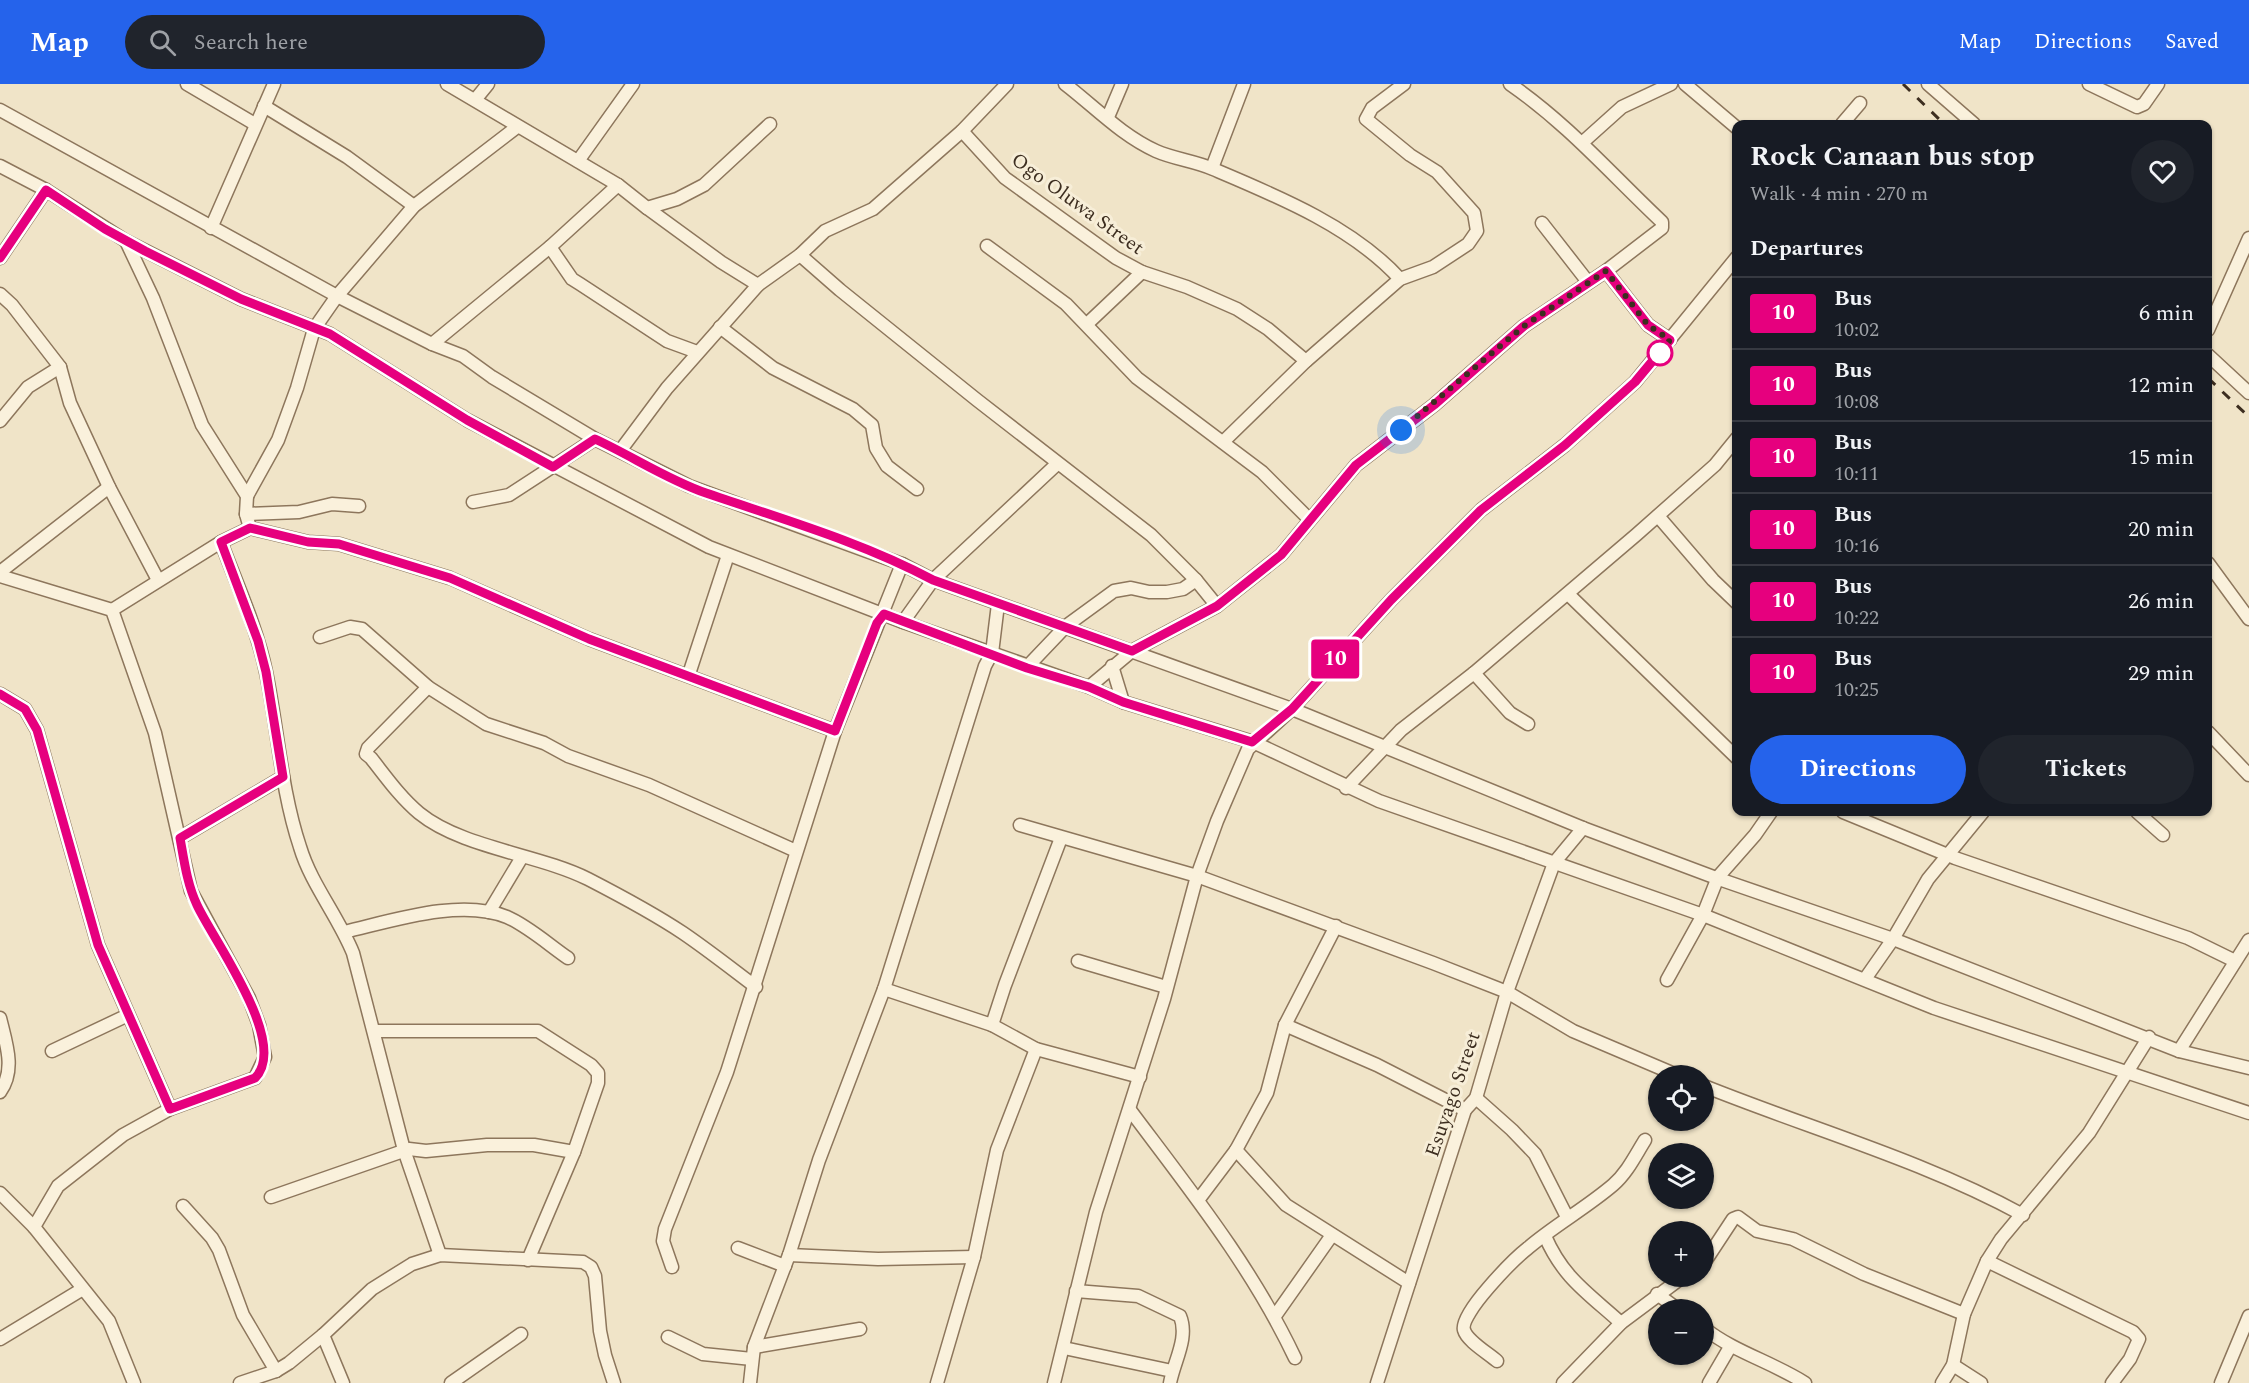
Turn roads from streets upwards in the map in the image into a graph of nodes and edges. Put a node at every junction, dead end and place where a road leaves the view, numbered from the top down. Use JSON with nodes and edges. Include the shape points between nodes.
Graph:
{"nodes":[{"id":1,"x":187,"y":84,"type":"edge"},
{"id":2,"x":274,"y":84,"type":"edge"},
{"id":3,"x":447,"y":84,"type":"edge"},
{"id":4,"x":488,"y":84,"type":"edge"},
{"id":5,"x":633,"y":84,"type":"edge"},
{"id":6,"x":1007,"y":84,"type":"edge"},
{"id":7,"x":1065,"y":84,"type":"edge"},
{"id":8,"x":1122,"y":84,"type":"edge"},
{"id":9,"x":1244,"y":84,"type":"edge"},
{"id":10,"x":1404,"y":84,"type":"edge"},
{"id":11,"x":1510,"y":84,"type":"edge"},
{"id":12,"x":1671,"y":84,"type":"edge"},
{"id":13,"x":1685,"y":84,"type":"edge"},
{"id":14,"x":1929,"y":84,"type":"edge"},
{"id":15,"x":2089,"y":84,"type":"edge"},
{"id":16,"x":2158,"y":84,"type":"edge"},
{"id":17,"x":475,"y":100,"type":"junction"},
{"id":18,"x":1860,"y":103,"type":"dead end"},
{"id":19,"x":264,"y":106,"type":"junction"},
{"id":20,"x":0,"y":110,"type":"edge"},
{"id":21,"x":1108,"y":117,"type":"junction"},
{"id":22,"x":1845,"y":120,"type":"edge"},
{"id":23,"x":1970,"y":120,"type":"edge"},
{"id":24,"x":255,"y":124,"type":"junction"},
{"id":25,"x":770,"y":124,"type":"dead end"},
{"id":26,"x":1732,"y":124,"type":"edge"},
{"id":27,"x":517,"y":127,"type":"junction"},
{"id":28,"x":962,"y":131,"type":"junction"},
{"id":29,"x":1583,"y":142,"type":"junction"},
{"id":30,"x":578,"y":161,"type":"junction"},
{"id":31,"x":0,"y":166,"type":"edge"},
{"id":32,"x":1212,"y":168,"type":"junction"},
{"id":33,"x":618,"y":185,"type":"junction"},
{"id":34,"x":46,"y":190,"type":"junction"},
{"id":35,"x":414,"y":206,"type":"junction"},
{"id":36,"x":647,"y":208,"type":"junction"},
{"id":37,"x":1542,"y":223,"type":"dead end"},
{"id":38,"x":211,"y":228,"type":"junction"},
{"id":39,"x":2249,"y":239,"type":"edge"},
{"id":40,"x":126,"y":241,"type":"junction"},
{"id":41,"x":987,"y":246,"type":"dead end"},
{"id":42,"x":550,"y":247,"type":"junction"},
{"id":43,"x":800,"y":255,"type":"junction"},
{"id":44,"x":0,"y":258,"type":"edge"},
{"id":45,"x":1732,"y":263,"type":"edge"},
{"id":46,"x":1606,"y":271,"type":"junction"},
{"id":47,"x":1142,"y":272,"type":"junction"},
{"id":48,"x":1400,"y":279,"type":"junction"},
{"id":49,"x":1588,"y":282,"type":"junction"},
{"id":50,"x":759,"y":285,"type":"junction"},
{"id":51,"x":0,"y":294,"type":"edge"},
{"id":52,"x":337,"y":296,"type":"junction"},
{"id":53,"x":2212,"y":321,"type":"edge"},
{"id":54,"x":1087,"y":324,"type":"junction"},
{"id":55,"x":720,"y":327,"type":"junction"},
{"id":56,"x":314,"y":328,"type":"junction"},
{"id":57,"x":1670,"y":340,"type":"junction"},
{"id":58,"x":432,"y":344,"type":"junction"},
{"id":59,"x":697,"y":352,"type":"junction"},
{"id":60,"x":2212,"y":359,"type":"edge"},
{"id":61,"x":1306,"y":361,"type":"junction"},
{"id":62,"x":60,"y":367,"type":"junction"},
{"id":63,"x":2249,"y":393,"type":"edge"},
{"id":64,"x":0,"y":421,"type":"edge"},
{"id":65,"x":595,"y":439,"type":"junction"},
{"id":66,"x":1223,"y":442,"type":"junction"},
{"id":67,"x":1732,"y":444,"type":"edge"},
{"id":68,"x":620,"y":451,"type":"junction"},
{"id":69,"x":1057,"y":464,"type":"junction"},
{"id":70,"x":553,"y":467,"type":"junction"},
{"id":71,"x":109,"y":487,"type":"junction"},
{"id":72,"x":917,"y":489,"type":"dead end"},
{"id":73,"x":247,"y":496,"type":"junction"},
{"id":74,"x":473,"y":502,"type":"dead end"},
{"id":75,"x":359,"y":506,"type":"dead end"},
{"id":76,"x":246,"y":514,"type":"junction"},
{"id":77,"x":1658,"y":516,"type":"junction"},
{"id":78,"x":1309,"y":519,"type":"junction"},
{"id":79,"x":250,"y":528,"type":"junction"},
{"id":80,"x":221,"y":542,"type":"junction"},
{"id":81,"x":728,"y":555,"type":"junction"},
{"id":82,"x":902,"y":564,"type":"junction"},
{"id":83,"x":2212,"y":568,"type":"edge"},
{"id":84,"x":0,"y":574,"type":"edge"},
{"id":85,"x":158,"y":580,"type":"junction"},
{"id":86,"x":933,"y":580,"type":"junction"},
{"id":87,"x":1196,"y":580,"type":"junction"},
{"id":88,"x":1568,"y":594,"type":"junction"},
{"id":89,"x":1732,"y":598,"type":"edge"},
{"id":90,"x":998,"y":604,"type":"junction"},
{"id":91,"x":1217,"y":606,"type":"junction"},
{"id":92,"x":112,"y":610,"type":"junction"},
{"id":93,"x":884,"y":614,"type":"junction"},
{"id":94,"x":2249,"y":619,"type":"edge"},
{"id":95,"x":903,"y":622,"type":"junction"},
{"id":96,"x":1066,"y":626,"type":"junction"},
{"id":97,"x":320,"y":637,"type":"dead end"},
{"id":98,"x":1132,"y":651,"type":"junction"},
{"id":99,"x":992,"y":653,"type":"junction"},
{"id":100,"x":1112,"y":666,"type":"junction"},
{"id":101,"x":1027,"y":668,"type":"junction"},
{"id":102,"x":1474,"y":673,"type":"junction"},
{"id":103,"x":690,"y":674,"type":"junction"},
{"id":104,"x":428,"y":687,"type":"junction"},
{"id":105,"x":1089,"y":687,"type":"junction"},
{"id":106,"x":0,"y":694,"type":"edge"},
{"id":107,"x":1123,"y":702,"type":"junction"},
{"id":108,"x":1292,"y":709,"type":"junction"},
{"id":109,"x":1528,"y":724,"type":"dead end"},
{"id":110,"x":835,"y":731,"type":"junction"},
{"id":111,"x":2212,"y":736,"type":"edge"},
{"id":112,"x":1252,"y":742,"type":"junction"},
{"id":113,"x":1385,"y":745,"type":"junction"},
{"id":114,"x":1732,"y":753,"type":"edge"},
{"id":115,"x":2246,"y":766,"type":"edge"},
{"id":116,"x":283,"y":777,"type":"junction"},
{"id":117,"x":1346,"y":788,"type":"junction"},
{"id":118,"x":1767,"y":816,"type":"edge"},
{"id":119,"x":1853,"y":816,"type":"edge"},
{"id":120,"x":1979,"y":816,"type":"edge"},
{"id":121,"x":2142,"y":816,"type":"edge"},
{"id":122,"x":1020,"y":825,"type":"dead end"},
{"id":123,"x":1583,"y":828,"type":"junction"},
{"id":124,"x":2163,"y":836,"type":"dead end"},
{"id":125,"x":180,"y":838,"type":"junction"},
{"id":126,"x":1061,"y":838,"type":"junction"},
{"id":127,"x":796,"y":851,"type":"junction"},
{"id":128,"x":1946,"y":854,"type":"junction"},
{"id":129,"x":522,"y":857,"type":"junction"},
{"id":130,"x":1554,"y":863,"type":"junction"},
{"id":131,"x":1197,"y":876,"type":"junction"},
{"id":132,"x":1719,"y":879,"type":"junction"},
{"id":133,"x":489,"y":912,"type":"junction"},
{"id":134,"x":1703,"y":915,"type":"junction"},
{"id":135,"x":1336,"y":926,"type":"junction"},
{"id":136,"x":344,"y":932,"type":"junction"},
{"id":137,"x":1893,"y":939,"type":"junction"},
{"id":138,"x":2249,"y":940,"type":"edge"},
{"id":139,"x":568,"y":958,"type":"dead end"},
{"id":140,"x":1078,"y":961,"type":"dead end"},
{"id":141,"x":2235,"y":961,"type":"junction"},
{"id":142,"x":1865,"y":979,"type":"junction"},
{"id":143,"x":1667,"y":980,"type":"dead end"},
{"id":144,"x":756,"y":987,"type":"junction"},
{"id":145,"x":1166,"y":987,"type":"junction"},
{"id":146,"x":884,"y":989,"type":"junction"},
{"id":147,"x":1507,"y":992,"type":"junction"},
{"id":148,"x":128,"y":1015,"type":"junction"},
{"id":149,"x":0,"y":1018,"type":"edge"},
{"id":150,"x":993,"y":1025,"type":"junction"},
{"id":151,"x":1285,"y":1025,"type":"junction"},
{"id":152,"x":374,"y":1031,"type":"junction"},
{"id":153,"x":2149,"y":1037,"type":"junction"},
{"id":154,"x":1036,"y":1050,"type":"junction"},
{"id":155,"x":52,"y":1051,"type":"dead end"},
{"id":156,"x":2180,"y":1051,"type":"junction"},
{"id":157,"x":1653,"y":1065,"type":"edge"},
{"id":158,"x":2249,"y":1068,"type":"edge"},
{"id":159,"x":2127,"y":1072,"type":"junction"},
{"id":160,"x":1140,"y":1077,"type":"junction"},
{"id":161,"x":1714,"y":1090,"type":"edge"},
{"id":162,"x":0,"y":1092,"type":"edge"},
{"id":163,"x":1476,"y":1098,"type":"junction"},
{"id":164,"x":170,"y":1109,"type":"junction"},
{"id":165,"x":1131,"y":1110,"type":"junction"},
{"id":166,"x":1465,"y":1110,"type":"junction"},
{"id":167,"x":2249,"y":1113,"type":"edge"},
{"id":168,"x":1645,"y":1140,"type":"dead end"},
{"id":169,"x":404,"y":1150,"type":"junction"},
{"id":170,"x":1236,"y":1150,"type":"junction"},
{"id":171,"x":574,"y":1152,"type":"junction"},
{"id":172,"x":0,"y":1193,"type":"edge"},
{"id":173,"x":271,"y":1197,"type":"dead end"},
{"id":174,"x":1199,"y":1199,"type":"junction"},
{"id":175,"x":183,"y":1206,"type":"dead end"},
{"id":176,"x":2024,"y":1215,"type":"junction"},
{"id":177,"x":1567,"y":1217,"type":"junction"},
{"id":178,"x":34,"y":1227,"type":"junction"},
{"id":179,"x":1332,"y":1235,"type":"junction"},
{"id":180,"x":1545,"y":1236,"type":"junction"},
{"id":181,"x":738,"y":1248,"type":"dead end"},
{"id":182,"x":1714,"y":1248,"type":"edge"},
{"id":183,"x":440,"y":1255,"type":"junction"},
{"id":184,"x":974,"y":1257,"type":"junction"},
{"id":185,"x":528,"y":1260,"type":"junction"},
{"id":186,"x":787,"y":1260,"type":"junction"},
{"id":187,"x":1987,"y":1261,"type":"junction"},
{"id":188,"x":672,"y":1267,"type":"dead end"},
{"id":189,"x":1409,"y":1283,"type":"junction"},
{"id":190,"x":1668,"y":1287,"type":"edge"},
{"id":191,"x":81,"y":1290,"type":"junction"},
{"id":192,"x":1076,"y":1291,"type":"junction"},
{"id":193,"x":1657,"y":1294,"type":"junction"},
{"id":194,"x":1664,"y":1299,"type":"edge"},
{"id":195,"x":1964,"y":1314,"type":"junction"},
{"id":196,"x":1275,"y":1316,"type":"junction"},
{"id":197,"x":2249,"y":1316,"type":"edge"},
{"id":198,"x":1621,"y":1323,"type":"junction"},
{"id":199,"x":860,"y":1329,"type":"dead end"},
{"id":200,"x":521,"y":1334,"type":"dead end"},
{"id":201,"x":323,"y":1335,"type":"junction"},
{"id":202,"x":1714,"y":1335,"type":"edge"},
{"id":203,"x":668,"y":1337,"type":"dead end"},
{"id":204,"x":0,"y":1339,"type":"edge"},
{"id":205,"x":1730,"y":1347,"type":"junction"},
{"id":206,"x":1064,"y":1348,"type":"junction"},
{"id":207,"x":753,"y":1353,"type":"junction"},
{"id":208,"x":1295,"y":1358,"type":"dead end"},
{"id":209,"x":1497,"y":1361,"type":"dead end"},
{"id":210,"x":1953,"y":1365,"type":"junction"},
{"id":211,"x":276,"y":1371,"type":"junction"},
{"id":212,"x":1171,"y":1377,"type":"edge"},
{"id":213,"x":134,"y":1383,"type":"edge"},
{"id":214,"x":240,"y":1383,"type":"edge"},
{"id":215,"x":343,"y":1383,"type":"edge"},
{"id":216,"x":451,"y":1383,"type":"edge"},
{"id":217,"x":615,"y":1383,"type":"edge"},
{"id":218,"x":750,"y":1383,"type":"edge"},
{"id":219,"x":937,"y":1383,"type":"edge"},
{"id":220,"x":1054,"y":1383,"type":"edge"},
{"id":221,"x":1377,"y":1383,"type":"edge"},
{"id":222,"x":1563,"y":1383,"type":"edge"},
{"id":223,"x":1709,"y":1383,"type":"edge"},
{"id":224,"x":1804,"y":1383,"type":"edge"},
{"id":225,"x":1942,"y":1383,"type":"edge"},
{"id":226,"x":1982,"y":1383,"type":"edge"},
{"id":227,"x":2112,"y":1383,"type":"edge"},
{"id":228,"x":2221,"y":1383,"type":"edge"}],
"edges":[{"from":1,"to":24,"type":"street"},
{"from":2,"to":19,"type":"street"},
{"from":3,"to":17,"type":"street"},
{"from":4,"to":17,"type":"street"},
{"from":5,"to":30,"type":"street"},
{"from":6,"to":28,"type":"street"},
{"from":7,"to":21,"type":"street"},
{"from":8,"to":21,"type":"street"},
{"from":9,"to":32,"type":"street"},
{"from":10,"to":48,"type":"street","via":[[1372,108],[1366,118],[1437,172],[1474,213],[1477,231],[1468,244],[1433,267]]},
{"from":11,"to":29,"type":"street","via":[[1549,111]]},
{"from":12,"to":29,"type":"street","via":[[1622,107]]},
{"from":13,"to":26,"type":"street"},
{"from":14,"to":23,"type":"street"},
{"from":15,"to":16,"type":"street","via":[[2140,107]]},
{"from":17,"to":27,"type":"street"},
{"from":18,"to":22,"type":"street"},
{"from":19,"to":24,"type":"street"},
{"from":19,"to":35,"type":"street","via":[[347,157]]},
{"from":20,"to":38,"type":"street"},
{"from":21,"to":32,"type":"street","via":[[1120,131],[1156,151]]},
{"from":24,"to":38,"type":"street"},
{"from":25,"to":36,"type":"street","via":[[704,185]]},
{"from":27,"to":30,"type":"street"},
{"from":27,"to":35,"type":"street"},
{"from":28,"to":43,"type":"street","via":[[873,209],[825,231]]},
{"from":28,"to":47,"type":"street","name":"Ogo Oluwa Street","via":[[1005,178],[1089,240]]},
{"from":29,"to":46,"type":"street","via":[[1662,222],[1662,228]]},
{"from":30,"to":33,"type":"street"},
{"from":31,"to":34,"type":"street"},
{"from":32,"to":48,"type":"street","via":[[1329,223],[1380,256]]},
{"from":33,"to":36,"type":"street"},
{"from":33,"to":42,"type":"street"},
{"from":34,"to":40,"type":"street"},
{"from":34,"to":44,"type":"street"},
{"from":35,"to":52,"type":"street"},
{"from":36,"to":50,"type":"street"},
{"from":37,"to":49,"type":"street"},
{"from":38,"to":52,"type":"street"},
{"from":39,"to":53,"type":"street"},
{"from":40,"to":56,"type":"street","via":[[241,299]]},
{"from":40,"to":73,"type":"street","via":[[153,298],[202,425]]},
{"from":41,"to":54,"type":"street"},
{"from":42,"to":58,"type":"street"},
{"from":42,"to":59,"type":"street","via":[[572,279],[667,341]]},
{"from":43,"to":50,"type":"street"},
{"from":43,"to":69,"type":"street"},
{"from":45,"to":57,"type":"street"},
{"from":46,"to":49,"type":"street"},
{"from":46,"to":57,"type":"street","via":[[1648,325]]},
{"from":47,"to":54,"type":"street"},
{"from":47,"to":61,"type":"street","name":"Ogo Oluwa Street","via":[[1187,286],[1237,309],[1268,328]]},
{"from":48,"to":61,"type":"street"},
{"from":49,"to":78,"type":"street","via":[[1524,326],[1434,405],[1356,465]]},
{"from":50,"to":55,"type":"street"},
{"from":51,"to":62,"type":"street"},
{"from":52,"to":56,"type":"street"},
{"from":52,"to":58,"type":"street"},
{"from":54,"to":66,"type":"street","via":[[1149,388]]},
{"from":55,"to":59,"type":"street"},
{"from":55,"to":72,"type":"street","via":[[773,368],[853,409],[872,425],[876,448],[887,466]]},
{"from":56,"to":70,"type":"street","via":[[341,340],[467,420]]},
{"from":56,"to":73,"type":"street","via":[[278,440]]},
{"from":57,"to":108,"type":"street","via":[[1635,382],[1565,445],[1481,510],[1358,634]]},
{"from":58,"to":65,"type":"street","via":[[463,356]]},
{"from":59,"to":68,"type":"street"},
{"from":60,"to":63,"type":"street"},
{"from":61,"to":66,"type":"street"},
{"from":62,"to":64,"type":"street","via":[[28,387]]},
{"from":62,"to":71,"type":"street","via":[[70,403]]},
{"from":65,"to":68,"type":"street"},
{"from":65,"to":70,"type":"street"},
{"from":66,"to":78,"type":"street","via":[[1262,472]]},
{"from":67,"to":77,"type":"street","via":[[1715,465]]},
{"from":68,"to":82,"type":"street","via":[[706,493]]},
{"from":69,"to":86,"type":"street"},
{"from":69,"to":87,"type":"street","via":[[1151,535]]},
{"from":70,"to":74,"type":"street","via":[[508,495]]},
{"from":70,"to":81,"type":"street"},
{"from":71,"to":84,"type":"street"},
{"from":71,"to":85,"type":"street"},
{"from":73,"to":76,"type":"street"},
{"from":75,"to":76,"type":"street","via":[[332,504],[298,512]]},
{"from":76,"to":79,"type":"street"},
{"from":77,"to":88,"type":"street"},
{"from":77,"to":89,"type":"street"},
{"from":78,"to":91,"type":"street","via":[[1293,545]]},
{"from":79,"to":80,"type":"street"},
{"from":79,"to":103,"type":"street","via":[[308,542],[339,544],[450,578],[589,639]]},
{"from":80,"to":85,"type":"street"},
{"from":80,"to":116,"type":"street","via":[[258,641]]},
{"from":81,"to":93,"type":"street"},
{"from":81,"to":103,"type":"street"},
{"from":82,"to":86,"type":"street"},
{"from":82,"to":93,"type":"street"},
{"from":83,"to":94,"type":"street"},
{"from":84,"to":92,"type":"street"},
{"from":85,"to":92,"type":"street"},
{"from":86,"to":90,"type":"street"},
{"from":86,"to":95,"type":"street"},
{"from":87,"to":91,"type":"street"},
{"from":87,"to":96,"type":"street","via":[[1183,589],[1167,592],[1131,588],[1114,591]]},
{"from":88,"to":102,"type":"street"},
{"from":88,"to":114,"type":"street"},
{"from":90,"to":96,"type":"street"},
{"from":90,"to":99,"type":"street"},
{"from":91,"to":98,"type":"street"},
{"from":92,"to":125,"type":"street","via":[[154,733]]},
{"from":93,"to":95,"type":"street"},
{"from":93,"to":110,"type":"street"},
{"from":95,"to":99,"type":"street"},
{"from":96,"to":98,"type":"street"},
{"from":96,"to":101,"type":"street"},
{"from":97,"to":104,"type":"street","via":[[350,627],[362,629]]},
{"from":98,"to":100,"type":"street"},
{"from":98,"to":108,"type":"street"},
{"from":99,"to":101,"type":"street"},
{"from":99,"to":146,"type":"street","via":[[952,767]]},
{"from":100,"to":105,"type":"street"},
{"from":100,"to":107,"type":"street"},
{"from":101,"to":105,"type":"street"},
{"from":102,"to":109,"type":"street","via":[[1510,713]]},
{"from":102,"to":113,"type":"street"},
{"from":103,"to":110,"type":"street"},
{"from":104,"to":127,"type":"street","via":[[486,724],[649,785]]},
{"from":104,"to":129,"type":"street","via":[[366,754],[420,814],[443,827]]},
{"from":105,"to":107,"type":"street"},
{"from":106,"to":148,"type":"street","via":[[25,709],[37,730],[98,945]]},
{"from":107,"to":112,"type":"street"},
{"from":108,"to":112,"type":"street"},
{"from":108,"to":113,"type":"street"},
{"from":110,"to":127,"type":"street"},
{"from":111,"to":115,"type":"street"},
{"from":112,"to":117,"type":"street"},
{"from":112,"to":131,"type":"street"},
{"from":113,"to":117,"type":"street"},
{"from":113,"to":123,"type":"street"},
{"from":116,"to":125,"type":"street"},
{"from":116,"to":136,"type":"street","via":[[303,856]]},
{"from":117,"to":130,"type":"street"},
{"from":118,"to":132,"type":"street"},
{"from":119,"to":128,"type":"street"},
{"from":120,"to":128,"type":"street"},
{"from":121,"to":124,"type":"street"},
{"from":122,"to":126,"type":"street"},
{"from":123,"to":130,"type":"street","name":"Esuyago Street"},
{"from":123,"to":132,"type":"street"},
{"from":125,"to":164,"type":"street","via":[[191,891],[249,998],[265,1057],[255,1078]]},
{"from":126,"to":131,"type":"street"},
{"from":126,"to":150,"type":"street"},
{"from":127,"to":144,"type":"street"},
{"from":128,"to":137,"type":"street"},
{"from":128,"to":141,"type":"street","via":[[2188,938]]},
{"from":129,"to":133,"type":"street"},
{"from":129,"to":144,"type":"street","via":[[555,865],[586,879],[682,932]]},
{"from":130,"to":134,"type":"street"},
{"from":130,"to":147,"type":"street","name":"Esuyago Street"},
{"from":131,"to":135,"type":"street"},
{"from":131,"to":145,"type":"street"},
{"from":132,"to":134,"type":"street"},
{"from":132,"to":137,"type":"street"},
{"from":133,"to":136,"type":"street","via":[[438,911]]},
{"from":133,"to":139,"type":"street","via":[[508,918]]},
{"from":134,"to":142,"type":"street"},
{"from":134,"to":143,"type":"street"},
{"from":135,"to":147,"type":"street"},
{"from":135,"to":151,"type":"street"},
{"from":136,"to":152,"type":"street"},
{"from":137,"to":142,"type":"street"},
{"from":137,"to":153,"type":"street"},
{"from":138,"to":141,"type":"street"},
{"from":140,"to":145,"type":"street"},
{"from":141,"to":156,"type":"street"},
{"from":142,"to":159,"type":"street","via":[[1935,1008]]},
{"from":144,"to":188,"type":"street","via":[[665,1229],[663,1241]]},
{"from":145,"to":160,"type":"street"},
{"from":146,"to":150,"type":"street"},
{"from":146,"to":186,"type":"street","via":[[819,1160]]},
{"from":147,"to":157,"type":"street","via":[[1573,1031]]},
{"from":147,"to":163,"type":"street","name":"Esuyago Street"},
{"from":148,"to":155,"type":"street"},
{"from":148,"to":164,"type":"street"},
{"from":149,"to":162,"type":"street","via":[[10,1068],[8,1081]]},
{"from":150,"to":154,"type":"street"},
{"from":151,"to":166,"type":"street","via":[[1377,1065]]},
{"from":151,"to":170,"type":"street","via":[[1267,1093]]},
{"from":152,"to":169,"type":"street"},
{"from":152,"to":171,"type":"street","via":[[543,1034],[598,1073]]},
{"from":153,"to":156,"type":"street"},
{"from":153,"to":159,"type":"street"},
{"from":154,"to":160,"type":"street"},
{"from":154,"to":184,"type":"street","via":[[997,1150]]},
{"from":156,"to":158,"type":"street"},
{"from":159,"to":167,"type":"street"},
{"from":159,"to":176,"type":"street","via":[[2089,1133]]},
{"from":160,"to":165,"type":"street"},
{"from":161,"to":176,"type":"street","via":[[1906,1160]]},
{"from":163,"to":166,"type":"street","name":"Esuyago Street"},
{"from":163,"to":177,"type":"street","via":[[1535,1154]]},
{"from":164,"to":178,"type":"street","via":[[123,1135],[58,1186]]},
{"from":165,"to":174,"type":"street"},
{"from":165,"to":192,"type":"street","via":[[1096,1212]]},
{"from":166,"to":189,"type":"street","name":"Esuyago Street"},
{"from":168,"to":177,"type":"street","via":[[1614,1185]]},
{"from":169,"to":171,"type":"street","via":[[534,1145]]},
{"from":169,"to":173,"type":"street"},
{"from":169,"to":183,"type":"street"},
{"from":170,"to":174,"type":"street"},
{"from":170,"to":179,"type":"street","via":[[1286,1205]]},
{"from":171,"to":185,"type":"street"},
{"from":172,"to":178,"type":"street"},
{"from":174,"to":196,"type":"street"},
{"from":175,"to":211,"type":"street","via":[[212,1238],[243,1315]]},
{"from":176,"to":187,"type":"street"},
{"from":177,"to":180,"type":"street"},
{"from":178,"to":191,"type":"street"},
{"from":179,"to":189,"type":"street"},
{"from":179,"to":196,"type":"street"},
{"from":180,"to":198,"type":"street","via":[[1563,1270]]},
{"from":180,"to":209,"type":"street","via":[[1523,1252],[1484,1292],[1465,1320],[1466,1335]]},
{"from":181,"to":186,"type":"street"},
{"from":182,"to":195,"type":"street","via":[[1738,1217],[1757,1231],[1793,1239],[1864,1274]]},
{"from":183,"to":185,"type":"street"},
{"from":183,"to":201,"type":"street","via":[[384,1279]]},
{"from":184,"to":186,"type":"street"},
{"from":184,"to":219,"type":"street"},
{"from":185,"to":217,"type":"street","via":[[583,1262],[591,1267],[604,1355]]},
{"from":186,"to":207,"type":"street"},
{"from":187,"to":195,"type":"street"},
{"from":187,"to":227,"type":"street","via":[[2133,1332],[2139,1339]]},
{"from":189,"to":221,"type":"street","name":"Esuyago Street"},
{"from":190,"to":193,"type":"street"},
{"from":191,"to":204,"type":"street"},
{"from":191,"to":213,"type":"street","via":[[109,1321]]},
{"from":192,"to":206,"type":"street"},
{"from":192,"to":212,"type":"street","via":[[1138,1296],[1180,1316],[1184,1325]]},
{"from":193,"to":194,"type":"street"},
{"from":193,"to":198,"type":"street"},
{"from":195,"to":210,"type":"street"},
{"from":196,"to":208,"type":"street"},
{"from":197,"to":228,"type":"street"},
{"from":198,"to":222,"type":"street"},
{"from":199,"to":207,"type":"street"},
{"from":200,"to":216,"type":"street"},
{"from":201,"to":211,"type":"street"},
{"from":201,"to":215,"type":"street"},
{"from":202,"to":205,"type":"street"},
{"from":203,"to":207,"type":"street","via":[[703,1354]]},
{"from":205,"to":223,"type":"street"},
{"from":205,"to":224,"type":"street","via":[[1780,1367]]},
{"from":206,"to":212,"type":"street"},
{"from":206,"to":220,"type":"street"},
{"from":207,"to":218,"type":"street"},
{"from":210,"to":225,"type":"street"},
{"from":210,"to":226,"type":"street"},
{"from":211,"to":214,"type":"street"}]}
